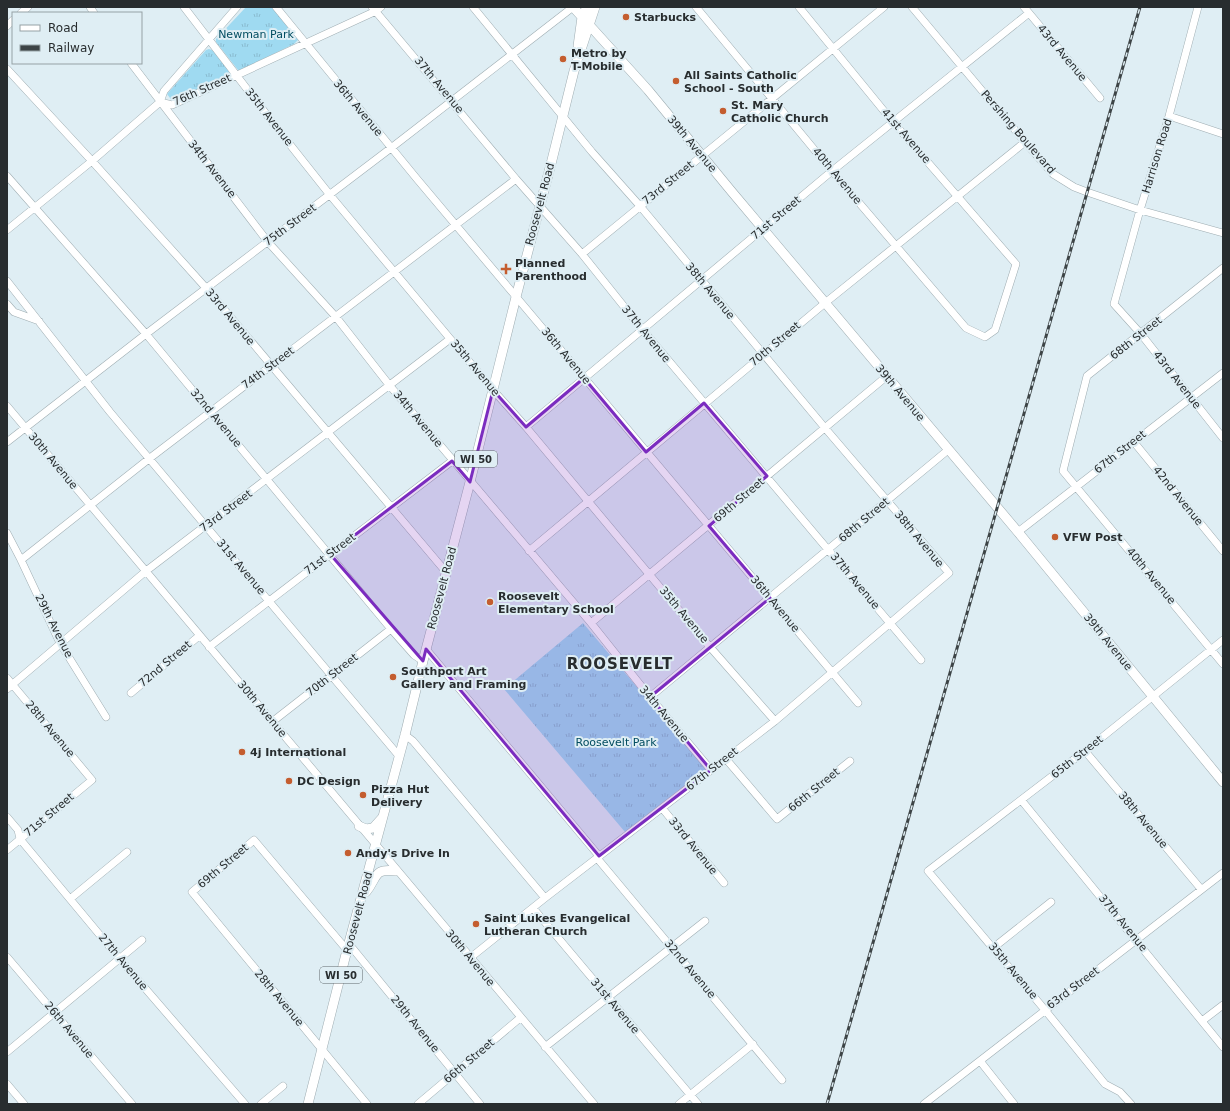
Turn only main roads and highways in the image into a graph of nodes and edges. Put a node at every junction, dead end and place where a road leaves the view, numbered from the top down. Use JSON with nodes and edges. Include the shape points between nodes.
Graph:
{"nodes":[{"id":1,"x":573,"y":7,"type":"edge"},
{"id":2,"x":587,"y":7,"type":"edge"},
{"id":3,"x":595,"y":7,"type":"edge"},
{"id":4,"x":582,"y":17,"type":"junction"},
{"id":5,"x":589,"y":24,"type":"junction"},
{"id":6,"x":574,"y":70,"type":"junction"},
{"id":7,"x":1223,"y":782,"type":"edge"},
{"id":8,"x":383,"y":817,"type":"junction"},
{"id":9,"x":359,"y":826,"type":"road end"},
{"id":10,"x":396,"y":870,"type":"road end"},
{"id":11,"x":362,"y":896,"type":"junction"},
{"id":12,"x":308,"y":1104,"type":"edge"}],
"edges":[{"from":1,"to":4,"type":"main road","name":"39th Avenue"},
{"from":2,"to":4,"type":"main road","number":"WI 50"},
{"from":3,"to":5,"type":"main road","number":"WI 50"},
{"from":4,"to":5,"type":"main road","name":"39th Avenue"},
{"from":4,"to":6,"type":"main road","number":"WI 50"},
{"from":5,"to":6,"type":"main road","number":"WI 50"},
{"from":5,"to":7,"type":"main road","name":"39th Avenue","via":[[648,90],[1018,532]]},
{"from":6,"to":8,"type":"main road","name":"Roosevelt Road","number":"WI 50"},
{"from":8,"to":9,"type":"main road","via":[[373,828]]},
{"from":8,"to":11,"type":"main road","name":"Roosevelt Road","number":"WI 50"},
{"from":10,"to":11,"type":"main road","via":[[386,869],[379,872]]},
{"from":11,"to":12,"type":"main road","name":"Roosevelt Road","number":"WI 50"}]}
